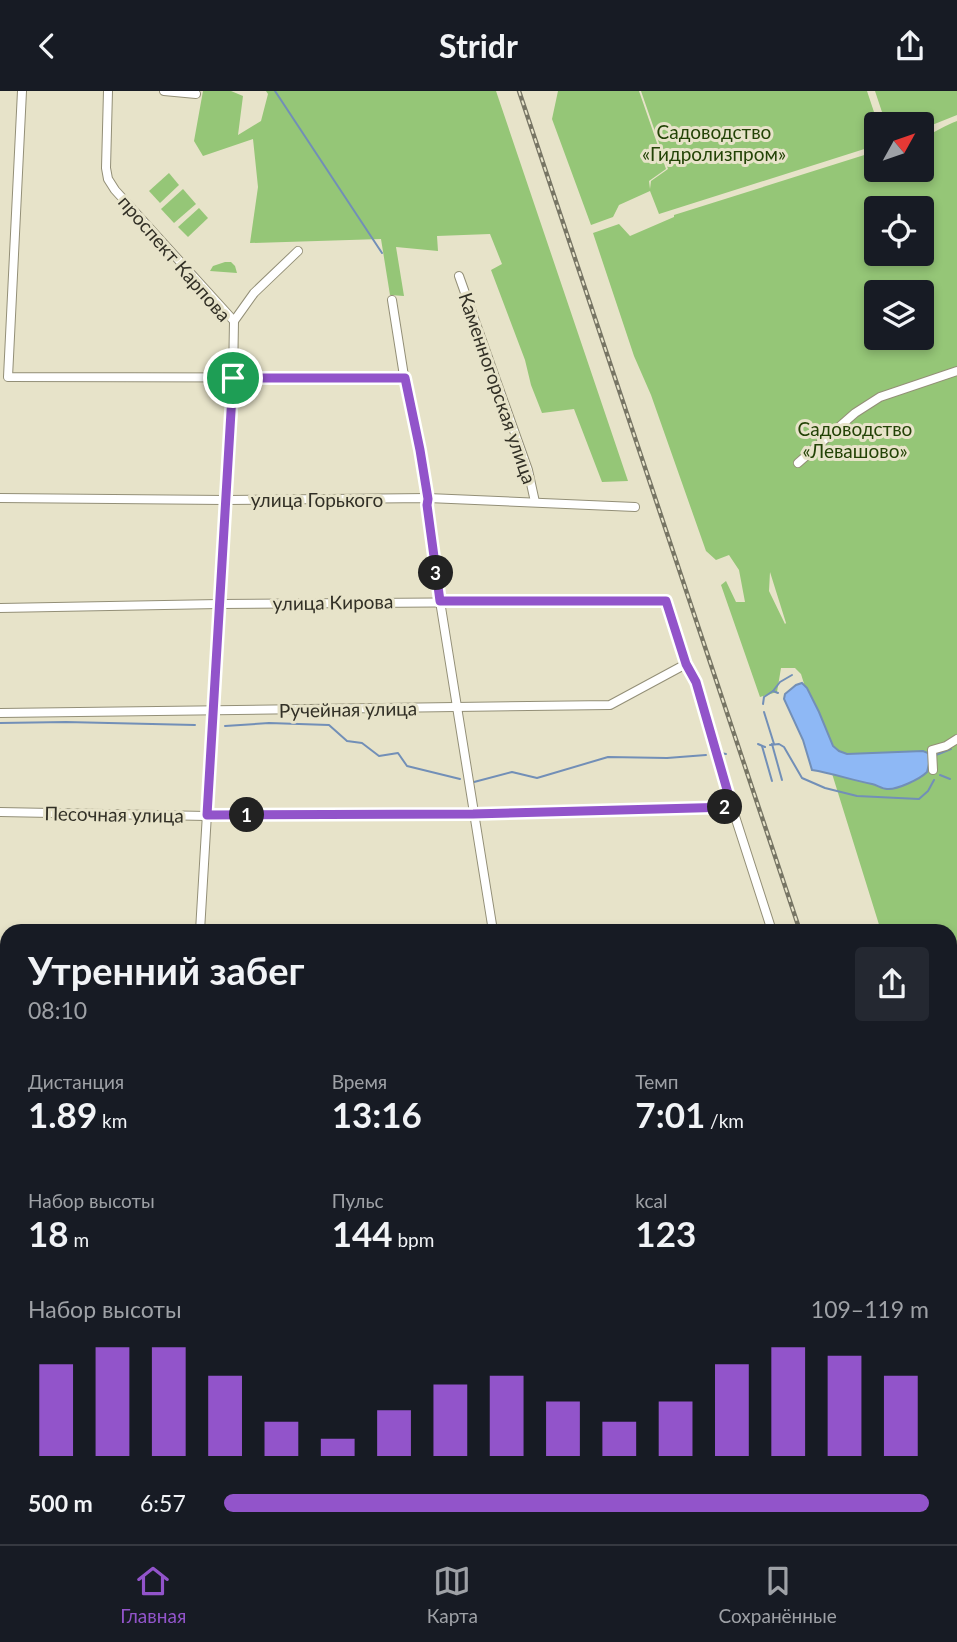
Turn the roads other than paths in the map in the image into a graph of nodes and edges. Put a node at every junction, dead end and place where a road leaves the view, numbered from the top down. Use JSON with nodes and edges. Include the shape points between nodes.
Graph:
{"nodes":[{"id":1,"x":22,"y":91,"type":"edge"},
{"id":2,"x":108,"y":91,"type":"edge"},
{"id":3,"x":164,"y":91,"type":"edge"},
{"id":4,"x":196,"y":94,"type":"dead end"},
{"id":5,"x":299,"y":251,"type":"dead end"},
{"id":6,"x":459,"y":276,"type":"dead end"},
{"id":7,"x":392,"y":300,"type":"dead end"},
{"id":8,"x":234,"y":321,"type":"junction"},
{"id":9,"x":957,"y":372,"type":"edge"},
{"id":10,"x":233,"y":378,"type":"junction"},
{"id":11,"x":405,"y":378,"type":"junction"},
{"id":12,"x":798,"y":463,"type":"dead end"},
{"id":13,"x":0,"y":499,"type":"edge"},
{"id":14,"x":428,"y":499,"type":"junction"},
{"id":15,"x":225,"y":500,"type":"junction"},
{"id":16,"x":535,"y":502,"type":"junction"},
{"id":17,"x":635,"y":507,"type":"dead end"},
{"id":18,"x":440,"y":601,"type":"junction"},
{"id":19,"x":219,"y":604,"type":"junction"},
{"id":20,"x":0,"y":608,"type":"edge"},
{"id":21,"x":686,"y":664,"type":"junction"},
{"id":22,"x":458,"y":706,"type":"junction"},
{"id":23,"x":213,"y":711,"type":"junction"},
{"id":24,"x":0,"y":713,"type":"edge"},
{"id":25,"x":957,"y":739,"type":"edge"},
{"id":26,"x":933,"y":770,"type":"dead end"},
{"id":27,"x":732,"y":807,"type":"junction"},
{"id":28,"x":0,"y":812,"type":"edge"},
{"id":29,"x":473,"y":814,"type":"junction"},
{"id":30,"x":207,"y":815,"type":"junction"},
{"id":31,"x":200,"y":924,"type":"edge"},
{"id":32,"x":492,"y":924,"type":"edge"},
{"id":33,"x":770,"y":924,"type":"edge"}],
"edges":[{"from":1,"to":10,"type":"street","via":[[8,377]]},
{"from":2,"to":8,"type":"street","name":"проспект Карпова","via":[[108,179]]},
{"from":3,"to":4,"type":"street"},
{"from":5,"to":8,"type":"street","via":[[254,293]]},
{"from":6,"to":16,"type":"street","name":"Каменногорская улица","via":[[528,470]]},
{"from":7,"to":11,"type":"street"},
{"from":8,"to":10,"type":"street","name":"проспект Карпова"},
{"from":9,"to":12,"type":"street","via":[[880,397]]},
{"from":10,"to":11,"type":"street"},
{"from":10,"to":15,"type":"street","name":"проспект Карпова"},
{"from":11,"to":14,"type":"street"},
{"from":13,"to":15,"type":"street","name":"улица Горького"},
{"from":14,"to":15,"type":"street","name":"улица Горького"},
{"from":14,"to":16,"type":"street","name":"улица Горького"},
{"from":14,"to":18,"type":"street"},
{"from":15,"to":19,"type":"street","name":"проспект Карпова"},
{"from":16,"to":17,"type":"street","name":"улица Горького"},
{"from":18,"to":19,"type":"street","name":"улица Кирова"},
{"from":18,"to":21,"type":"street","name":"улица Кирова","via":[[666,601]]},
{"from":18,"to":22,"type":"street"},
{"from":19,"to":20,"type":"street","name":"улица Кирова"},
{"from":19,"to":23,"type":"street","name":"проспект Карпова"},
{"from":21,"to":22,"type":"street","name":"Ручейная улица","via":[[610,705]]},
{"from":21,"to":27,"type":"street","via":[[696,682]]},
{"from":22,"to":23,"type":"street","name":"Ручейная улица"},
{"from":22,"to":29,"type":"street"},
{"from":23,"to":24,"type":"street","name":"Ручейная улица"},
{"from":23,"to":30,"type":"street","name":"проспект Карпова"},
{"from":25,"to":26,"type":"street","via":[[932,750]]},
{"from":27,"to":29,"type":"street","name":"Песочная улица"},
{"from":27,"to":33,"type":"street"},
{"from":28,"to":30,"type":"street","name":"Песочная улица"},
{"from":29,"to":30,"type":"street","name":"Песочная улица"},
{"from":29,"to":32,"type":"street"},
{"from":30,"to":31,"type":"street","name":"проспект Карпова"}]}
